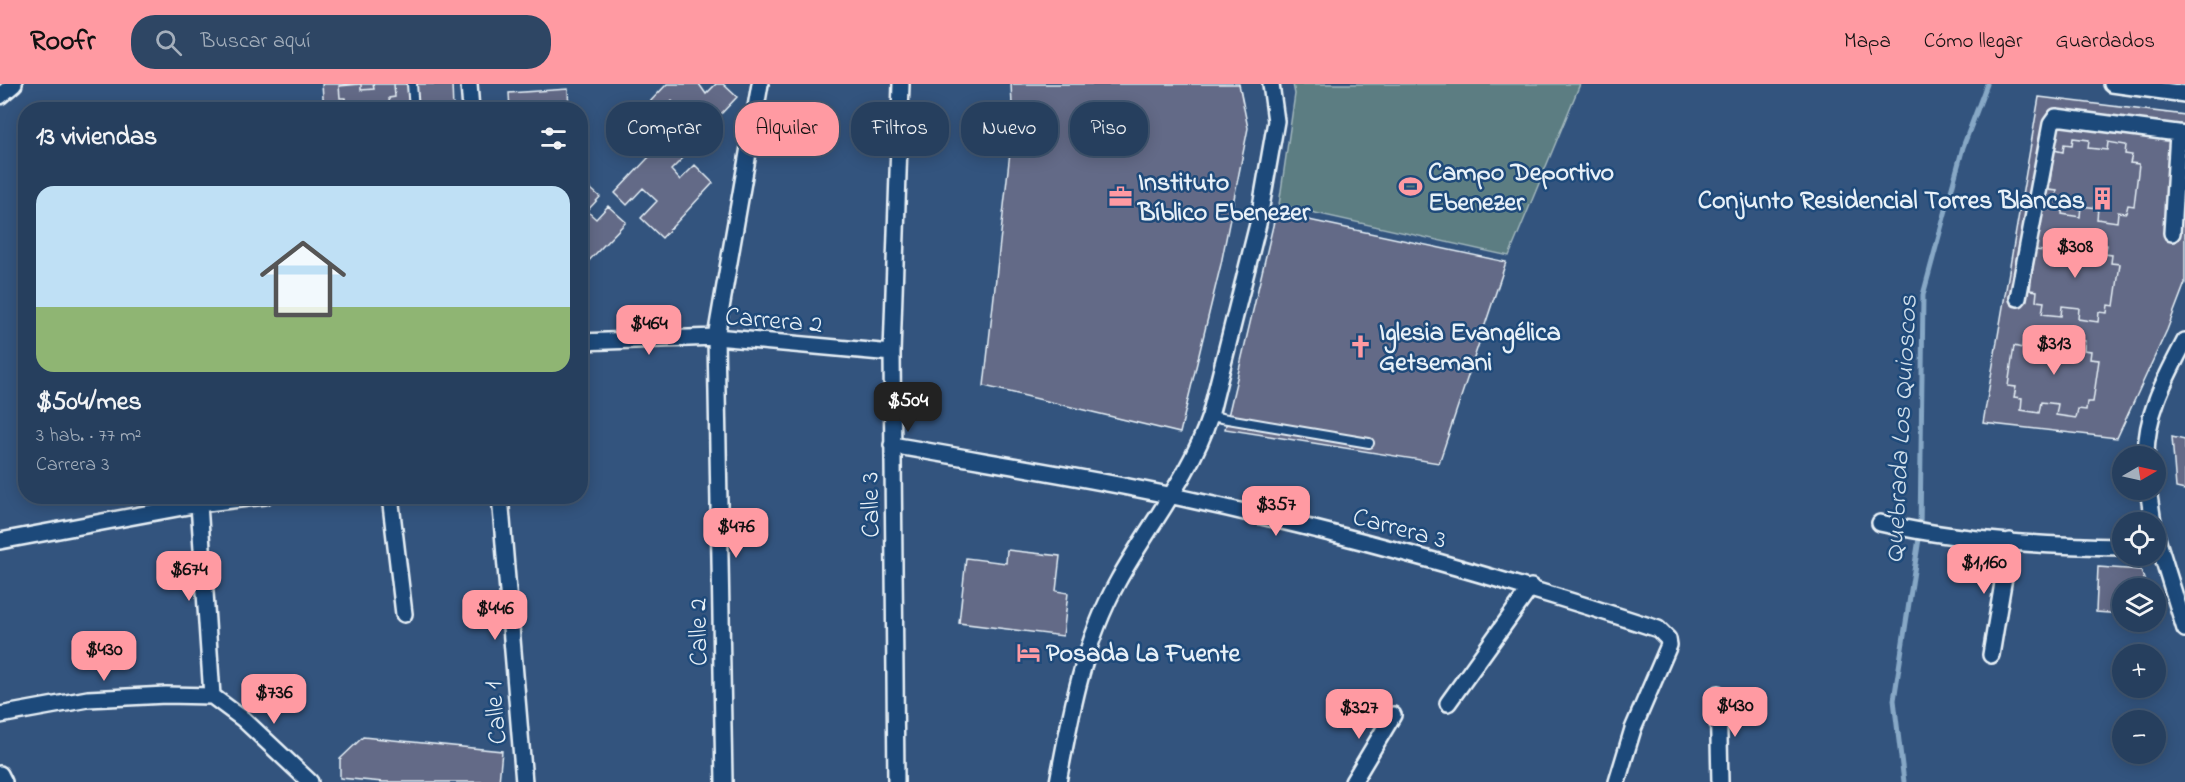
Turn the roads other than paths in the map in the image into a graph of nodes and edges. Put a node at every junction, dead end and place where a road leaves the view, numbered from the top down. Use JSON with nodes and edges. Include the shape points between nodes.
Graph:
{"nodes":[{"id":1,"x":14,"y":84,"type":"edge"},
{"id":2,"x":412,"y":84,"type":"edge"},
{"id":3,"x":469,"y":84,"type":"edge"},
{"id":4,"x":760,"y":84,"type":"edge"},
{"id":5,"x":901,"y":84,"type":"edge"},
{"id":6,"x":1271,"y":84,"type":"edge"},
{"id":7,"x":2112,"y":84,"type":"edge"},
{"id":8,"x":2185,"y":94,"type":"edge"},
{"id":9,"x":0,"y":96,"type":"edge"},
{"id":10,"x":413,"y":102,"type":"edge"},
{"id":11,"x":470,"y":102,"type":"edge"},
{"id":12,"x":2182,"y":133,"type":"edge"},
{"id":13,"x":2172,"y":233,"type":"dead end"},
{"id":14,"x":2018,"y":298,"type":"dead end"},
{"id":15,"x":716,"y":337,"type":"junction"},
{"id":16,"x":2185,"y":341,"type":"edge"},
{"id":17,"x":588,"y":342,"type":"edge"},
{"id":18,"x":892,"y":353,"type":"junction"},
{"id":19,"x":1209,"y":416,"type":"junction"},
{"id":20,"x":1369,"y":443,"type":"dead end"},
{"id":21,"x":892,"y":445,"type":"junction"},
{"id":22,"x":2146,"y":446,"type":"edge"},
{"id":23,"x":1172,"y":496,"type":"junction"},
{"id":24,"x":200,"y":504,"type":"joint"},
{"id":25,"x":391,"y":504,"type":"edge"},
{"id":26,"x":501,"y":504,"type":"edge"},
{"id":27,"x":1880,"y":523,"type":"dead end"},
{"id":28,"x":0,"y":541,"type":"edge"},
{"id":29,"x":2010,"y":541,"type":"junction"},
{"id":30,"x":2112,"y":547,"type":"edge"},
{"id":31,"x":2164,"y":566,"type":"edge"},
{"id":32,"x":1531,"y":587,"type":"junction"},
{"id":33,"x":404,"y":614,"type":"dead end"},
{"id":34,"x":2185,"y":629,"type":"edge"},
{"id":35,"x":1991,"y":655,"type":"dead end"},
{"id":36,"x":1718,"y":694,"type":"dead end"},
{"id":37,"x":212,"y":696,"type":"junction"},
{"id":38,"x":1448,"y":702,"type":"dead end"},
{"id":39,"x":0,"y":715,"type":"edge"},
{"id":40,"x":1393,"y":715,"type":"dead end"},
{"id":41,"x":0,"y":774,"type":"edge"},
{"id":42,"x":4,"y":782,"type":"edge"},
{"id":43,"x":310,"y":782,"type":"edge"},
{"id":44,"x":524,"y":782,"type":"edge"},
{"id":45,"x":724,"y":782,"type":"edge"},
{"id":46,"x":896,"y":782,"type":"edge"},
{"id":47,"x":1058,"y":782,"type":"edge"},
{"id":48,"x":1353,"y":782,"type":"edge"},
{"id":49,"x":1617,"y":782,"type":"edge"},
{"id":50,"x":1720,"y":782,"type":"edge"}],
"edges":[{"from":1,"to":9,"type":"street"},
{"from":2,"to":10,"type":"lane"},
{"from":3,"to":11,"type":"street"},
{"from":4,"to":15,"type":"street","name":"Calle 2"},
{"from":5,"to":18,"type":"street","name":"Calle 3"},
{"from":6,"to":19,"type":"street","via":[[1276,121],[1258,224]]},
{"from":7,"to":8,"type":"street"},
{"from":12,"to":13,"type":"street"},
{"from":12,"to":14,"type":"street","via":[[2056,117],[2051,124]]},
{"from":15,"to":17,"type":"street","name":"Carrera 2"},
{"from":15,"to":18,"type":"street","name":"Carrera 2"},
{"from":15,"to":45,"type":"street","name":"Calle 2"},
{"from":16,"to":22,"type":"street","via":[[2147,426]]},
{"from":18,"to":21,"type":"street","name":"Calle 3"},
{"from":19,"to":20,"type":"lane"},
{"from":19,"to":23,"type":"street","via":[[1204,434]]},
{"from":21,"to":23,"type":"street","name":"Carrera 3"},
{"from":21,"to":46,"type":"street","name":"Calle 3"},
{"from":23,"to":32,"type":"street","name":"Carrera 3"},
{"from":23,"to":47,"type":"street","via":[[1098,621],[1075,692]]},
{"from":24,"to":28,"type":"street"},
{"from":24,"to":37,"type":"street"},
{"from":25,"to":33,"type":"street"},
{"from":26,"to":44,"type":"street","name":"Calle 1"},
{"from":27,"to":29,"type":"street","via":[[1920,532]]},
{"from":29,"to":30,"type":"street"},
{"from":29,"to":35,"type":"street"},
{"from":31,"to":34,"type":"street"},
{"from":32,"to":38,"type":"street"},
{"from":32,"to":49,"type":"street","name":"Carrera 3","via":[[1658,629],[1668,639],[1669,645],[1629,738]]},
{"from":36,"to":50,"type":"street"},
{"from":37,"to":39,"type":"street","via":[[88,699]]},
{"from":37,"to":43,"type":"street"},
{"from":40,"to":48,"type":"street"},
{"from":41,"to":42,"type":"street"}]}
